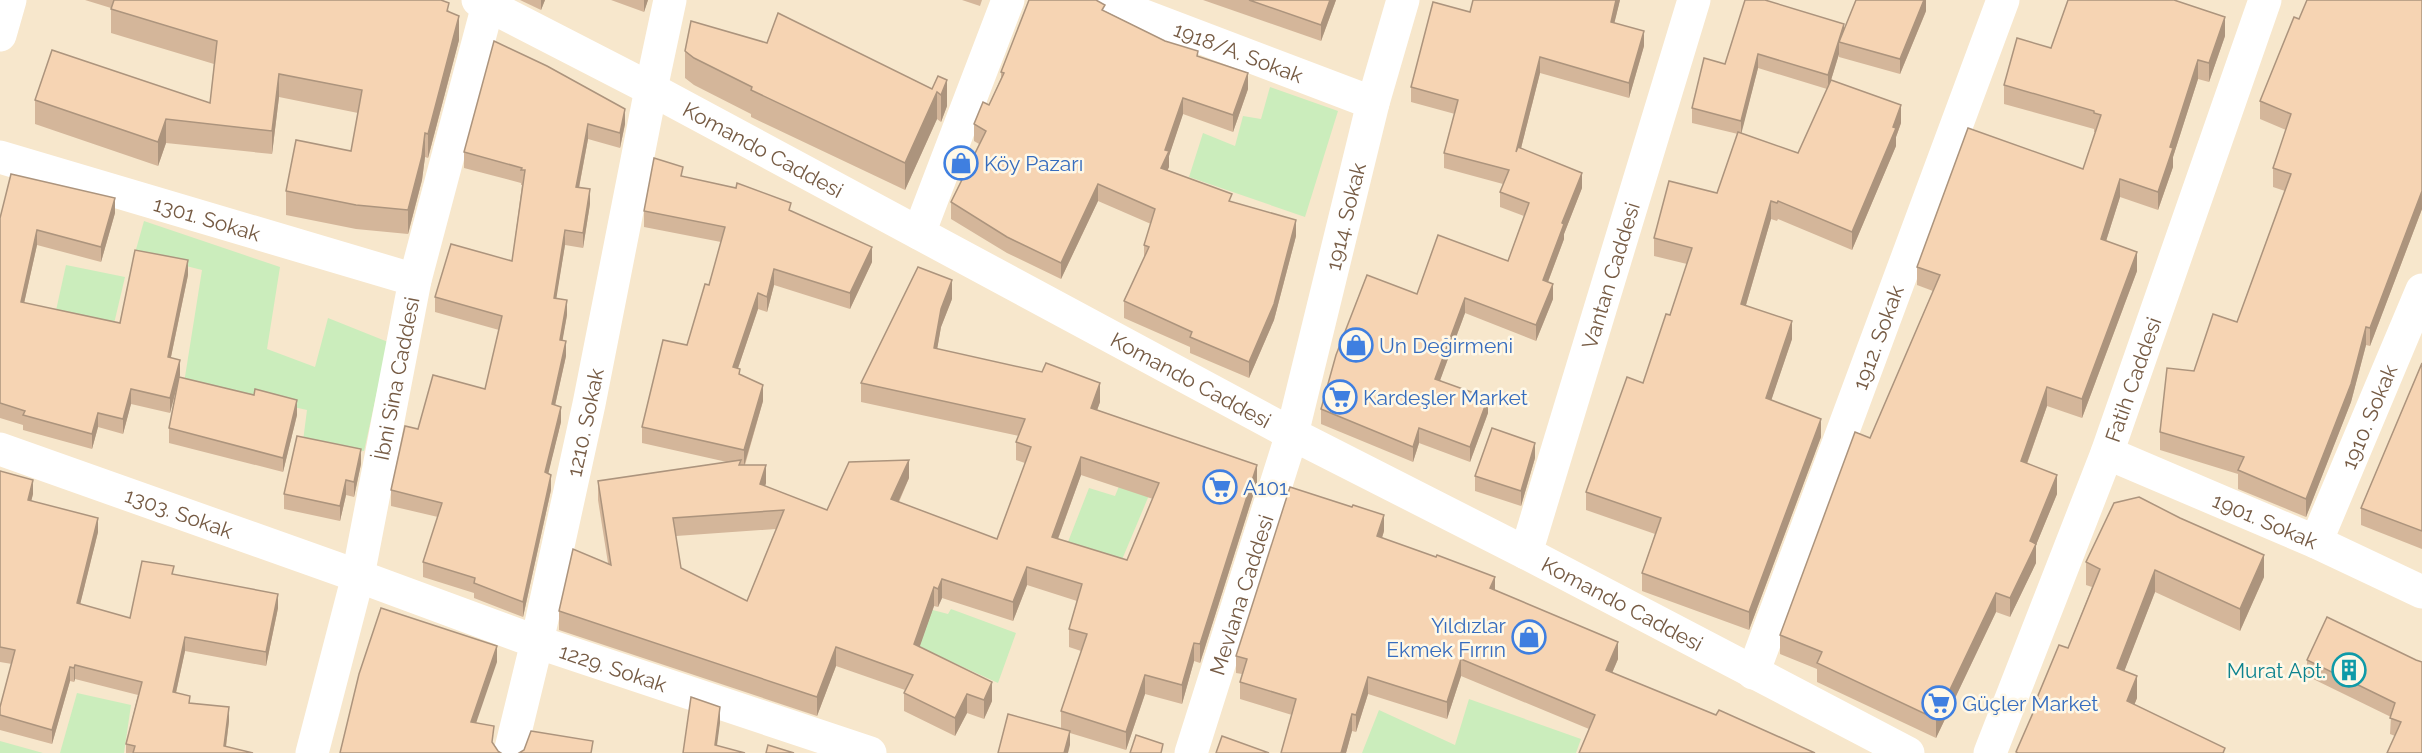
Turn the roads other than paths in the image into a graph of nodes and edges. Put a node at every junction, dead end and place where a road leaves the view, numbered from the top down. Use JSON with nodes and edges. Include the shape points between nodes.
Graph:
{"nodes":[{"id":1,"x":10,"y":0,"type":"edge"},
{"id":2,"x":670,"y":0,"type":"edge"},
{"id":3,"x":1008,"y":0,"type":"edge"},
{"id":4,"x":1102,"y":0,"type":"edge"},
{"id":5,"x":1403,"y":0,"type":"edge"},
{"id":6,"x":1694,"y":0,"type":"edge"},
{"id":7,"x":2003,"y":0,"type":"edge"},
{"id":8,"x":2265,"y":0,"type":"edge"},
{"id":9,"x":483,"y":3,"type":"edge"},
{"id":10,"x":0,"y":35,"type":"edge"},
{"id":11,"x":651,"y":89,"type":"junction"},
{"id":12,"x":1373,"y":103,"type":"junction"},
{"id":13,"x":0,"y":157,"type":"edge"},
{"id":14,"x":919,"y":232,"type":"junction"},
{"id":15,"x":415,"y":280,"type":"junction"},
{"id":16,"x":2422,"y":290,"type":"edge"},
{"id":17,"x":1292,"y":434,"type":"junction"},
{"id":18,"x":0,"y":449,"type":"edge"},
{"id":19,"x":2107,"y":453,"type":"junction"},
{"id":20,"x":2316,"y":542,"type":"junction"},
{"id":21,"x":1526,"y":553,"type":"junction"},
{"id":22,"x":358,"y":576,"type":"junction"},
{"id":23,"x":2422,"y":592,"type":"edge"},
{"id":24,"x":537,"y":642,"type":"junction"},
{"id":25,"x":1753,"y":673,"type":"junction"},
{"id":26,"x":834,"y":747,"type":"edge"},
{"id":27,"x":312,"y":753,"type":"edge"},
{"id":28,"x":510,"y":753,"type":"edge"},
{"id":29,"x":870,"y":753,"type":"edge"},
{"id":30,"x":1191,"y":753,"type":"edge"},
{"id":31,"x":1908,"y":753,"type":"edge"},
{"id":32,"x":1990,"y":753,"type":"edge"}],
"edges":[{"from":1,"to":10,"type":"street"},
{"from":2,"to":11,"type":"street","name":"1210. Sokak"},
{"from":3,"to":14,"type":"street"},
{"from":4,"to":12,"type":"street","name":"1918/A. Sokak"},
{"from":5,"to":12,"type":"street","name":"1914. Sokak"},
{"from":6,"to":21,"type":"street","name":"Vantan Caddesi"},
{"from":7,"to":25,"type":"street","name":"1912. Sokak"},
{"from":8,"to":19,"type":"street","name":"Fatih Caddesi"},
{"from":9,"to":11,"type":"street","name":"Komando Caddesi"},
{"from":9,"to":15,"type":"street","name":"İbni Sina Caddesi"},
{"from":11,"to":14,"type":"street","name":"Komando Caddesi"},
{"from":11,"to":24,"type":"street","name":"1210. Sokak","via":[[590,404]]},
{"from":12,"to":17,"type":"street","name":"1914. Sokak"},
{"from":13,"to":15,"type":"street","name":"1301. Sokak"},
{"from":14,"to":17,"type":"street","name":"Komando Caddesi"},
{"from":15,"to":22,"type":"street","name":"İbni Sina Caddesi"},
{"from":16,"to":20,"type":"street","name":"1910. Sokak"},
{"from":17,"to":21,"type":"street","name":"Komando Caddesi"},
{"from":17,"to":30,"type":"street","name":"Mevlana Caddesi"},
{"from":18,"to":22,"type":"street","name":"1303. Sokak"},
{"from":19,"to":20,"type":"street","name":"1901. Sokak"},
{"from":19,"to":32,"type":"street","name":"Fatih Caddesi"},
{"from":20,"to":23,"type":"street","name":"1901. Sokak"},
{"from":21,"to":25,"type":"street","name":"Komando Caddesi"},
{"from":22,"to":24,"type":"street","name":"1229. Sokak"},
{"from":22,"to":27,"type":"street","name":"İbni Sina Caddesi"},
{"from":24,"to":26,"type":"street","name":"1229. Sokak"},
{"from":24,"to":28,"type":"street","name":"1210. Sokak"},
{"from":25,"to":31,"type":"street","name":"Komando Caddesi"},
{"from":26,"to":29,"type":"street","name":"1229. Sokak"}]}
